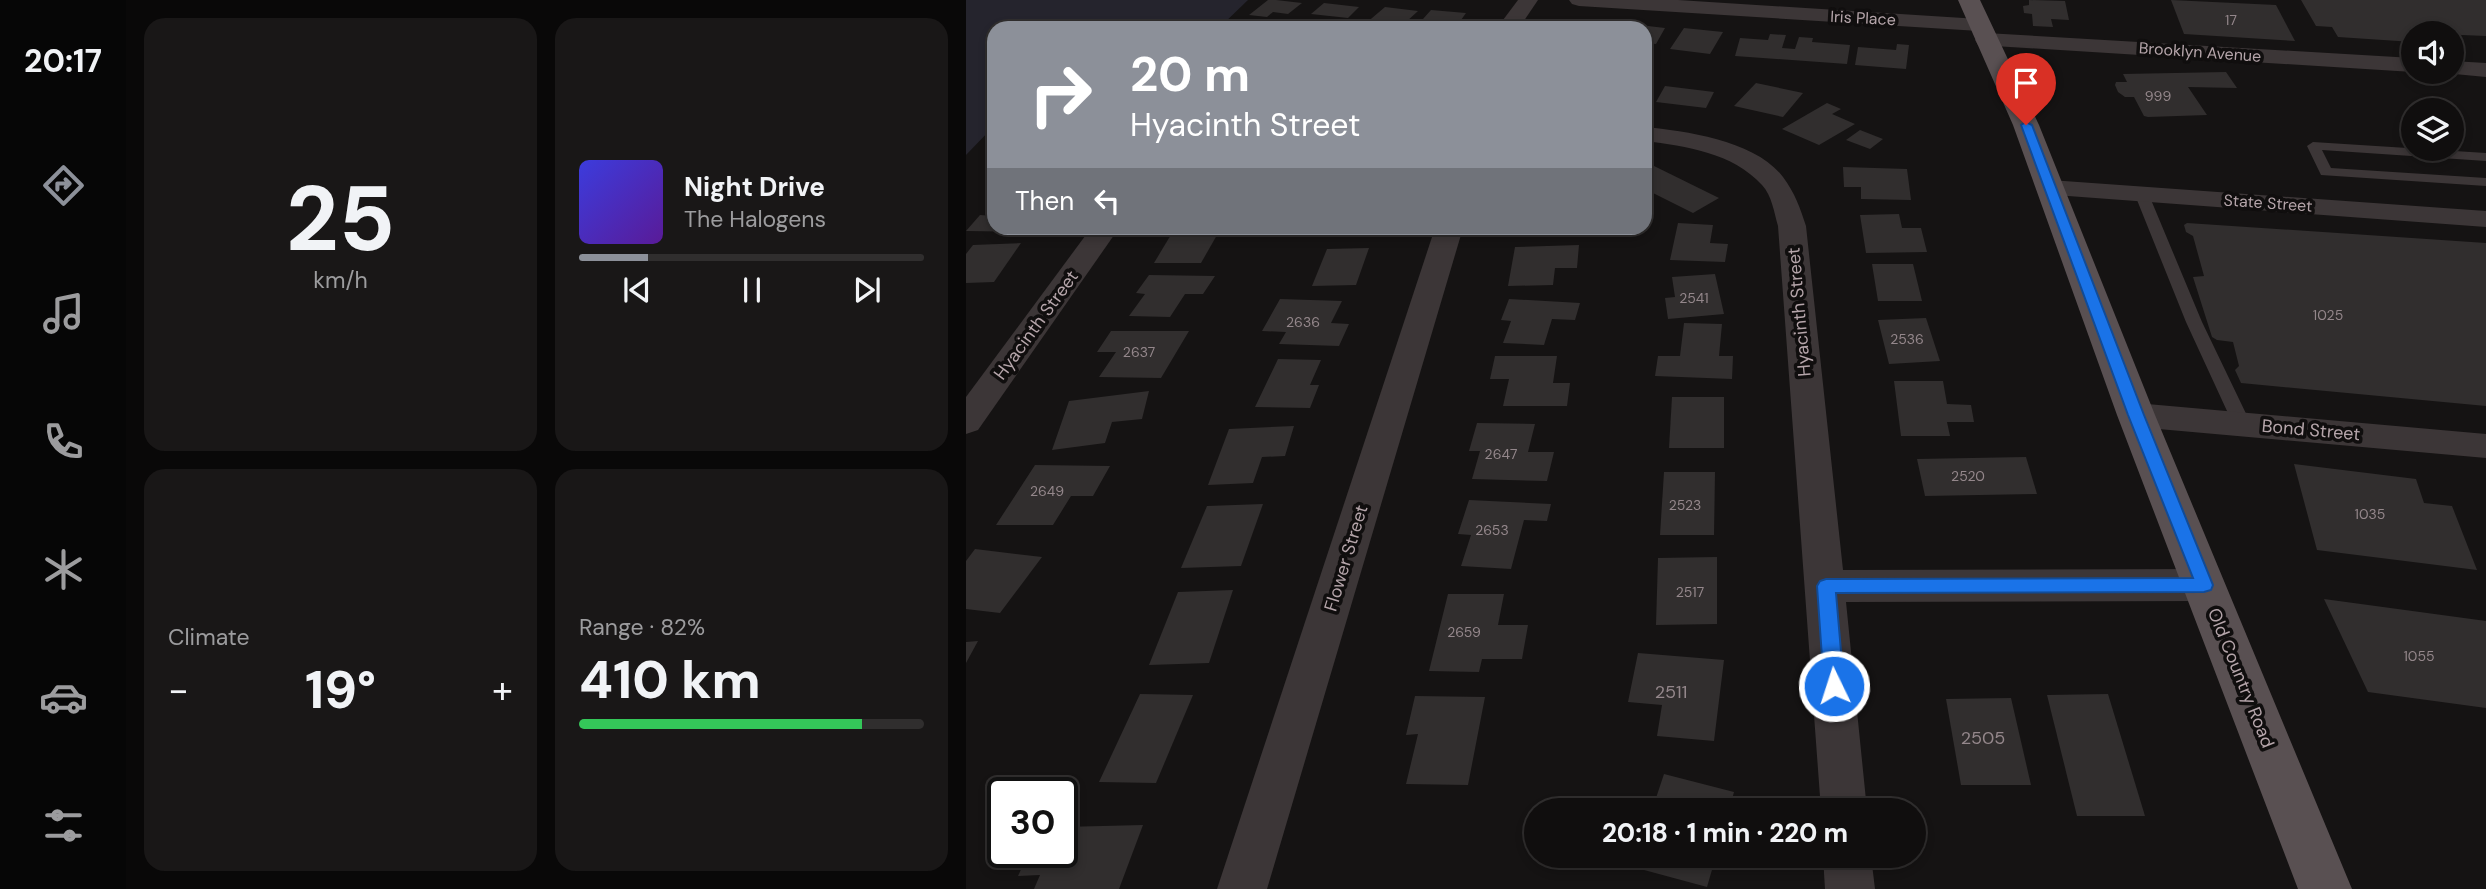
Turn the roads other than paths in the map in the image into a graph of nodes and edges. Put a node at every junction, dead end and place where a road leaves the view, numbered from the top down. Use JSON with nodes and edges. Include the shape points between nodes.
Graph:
{"nodes":[{"id":1,"x":1528,"y":0,"type":"edge"},
{"id":2,"x":1579,"y":0,"type":"edge"},
{"id":3,"x":1969,"y":0,"type":"edge"},
{"id":4,"x":1759,"y":6,"type":"edge"},
{"id":5,"x":1513,"y":21,"type":"edge"},
{"id":6,"x":1983,"y":32,"type":"junction"},
{"id":7,"x":2401,"y":64,"type":"edge"},
{"id":8,"x":2464,"y":69,"type":"edge"},
{"id":9,"x":2486,"y":70,"type":"edge"},
{"id":10,"x":1652,"y":135,"type":"edge"},
{"id":11,"x":2486,"y":157,"type":"edge"},
{"id":12,"x":2486,"y":182,"type":"edge"},
{"id":13,"x":2050,"y":188,"type":"junction"},
{"id":14,"x":2143,"y":194,"type":"junction"},
{"id":15,"x":2486,"y":219,"type":"edge"},
{"id":16,"x":1100,"y":235,"type":"edge"},
{"id":17,"x":1447,"y":235,"type":"edge"},
{"id":18,"x":2136,"y":415,"type":"junction"},
{"id":19,"x":966,"y":422,"type":"edge"},
{"id":20,"x":2242,"y":424,"type":"junction"},
{"id":21,"x":2486,"y":446,"type":"edge"},
{"id":22,"x":2204,"y":585,"type":"junction"},
{"id":23,"x":1826,"y":586,"type":"junction"},
{"id":24,"x":1843,"y":798,"type":"edge"},
{"id":25,"x":1848,"y":868,"type":"edge"},
{"id":26,"x":1242,"y":889,"type":"edge"},
{"id":27,"x":1850,"y":889,"type":"edge"},
{"id":28,"x":2325,"y":889,"type":"edge"}],
"edges":[{"from":1,"to":5,"type":"street"},
{"from":2,"to":4,"type":"street","name":"Iris Place"},
{"from":3,"to":6,"type":"main road","name":"Old Country Road"},
{"from":4,"to":6,"type":"street","name":"Iris Place"},
{"from":6,"to":7,"type":"street","name":"Brooklyn Avenue"},
{"from":6,"to":13,"type":"main road","name":"Old Country Road"},
{"from":8,"to":9,"type":"street"},
{"from":10,"to":23,"type":"street","name":"Hyacinth Street","via":[[1691,139],[1739,156],[1772,180],[1784,199],[1792,226]]},
{"from":11,"to":12,"type":"lane","via":[[2313,146],[2326,172]]},
{"from":13,"to":14,"type":"street","name":"State Street"},
{"from":13,"to":18,"type":"main road","name":"Old Country Road"},
{"from":14,"to":15,"type":"street","name":"State Street"},
{"from":14,"to":20,"type":"lane"},
{"from":16,"to":19,"type":"street","name":"Hyacinth Street"},
{"from":17,"to":26,"type":"street","name":"Flower Street"},
{"from":18,"to":20,"type":"street","name":"Bond Street"},
{"from":18,"to":22,"type":"main road","name":"Old Country Road"},
{"from":20,"to":21,"type":"street","name":"Bond Street"},
{"from":22,"to":23,"type":"street"},
{"from":22,"to":28,"type":"main road","name":"Old Country Road"},
{"from":23,"to":24,"type":"street","name":"Hyacinth Street"},
{"from":25,"to":27,"type":"street"}]}
